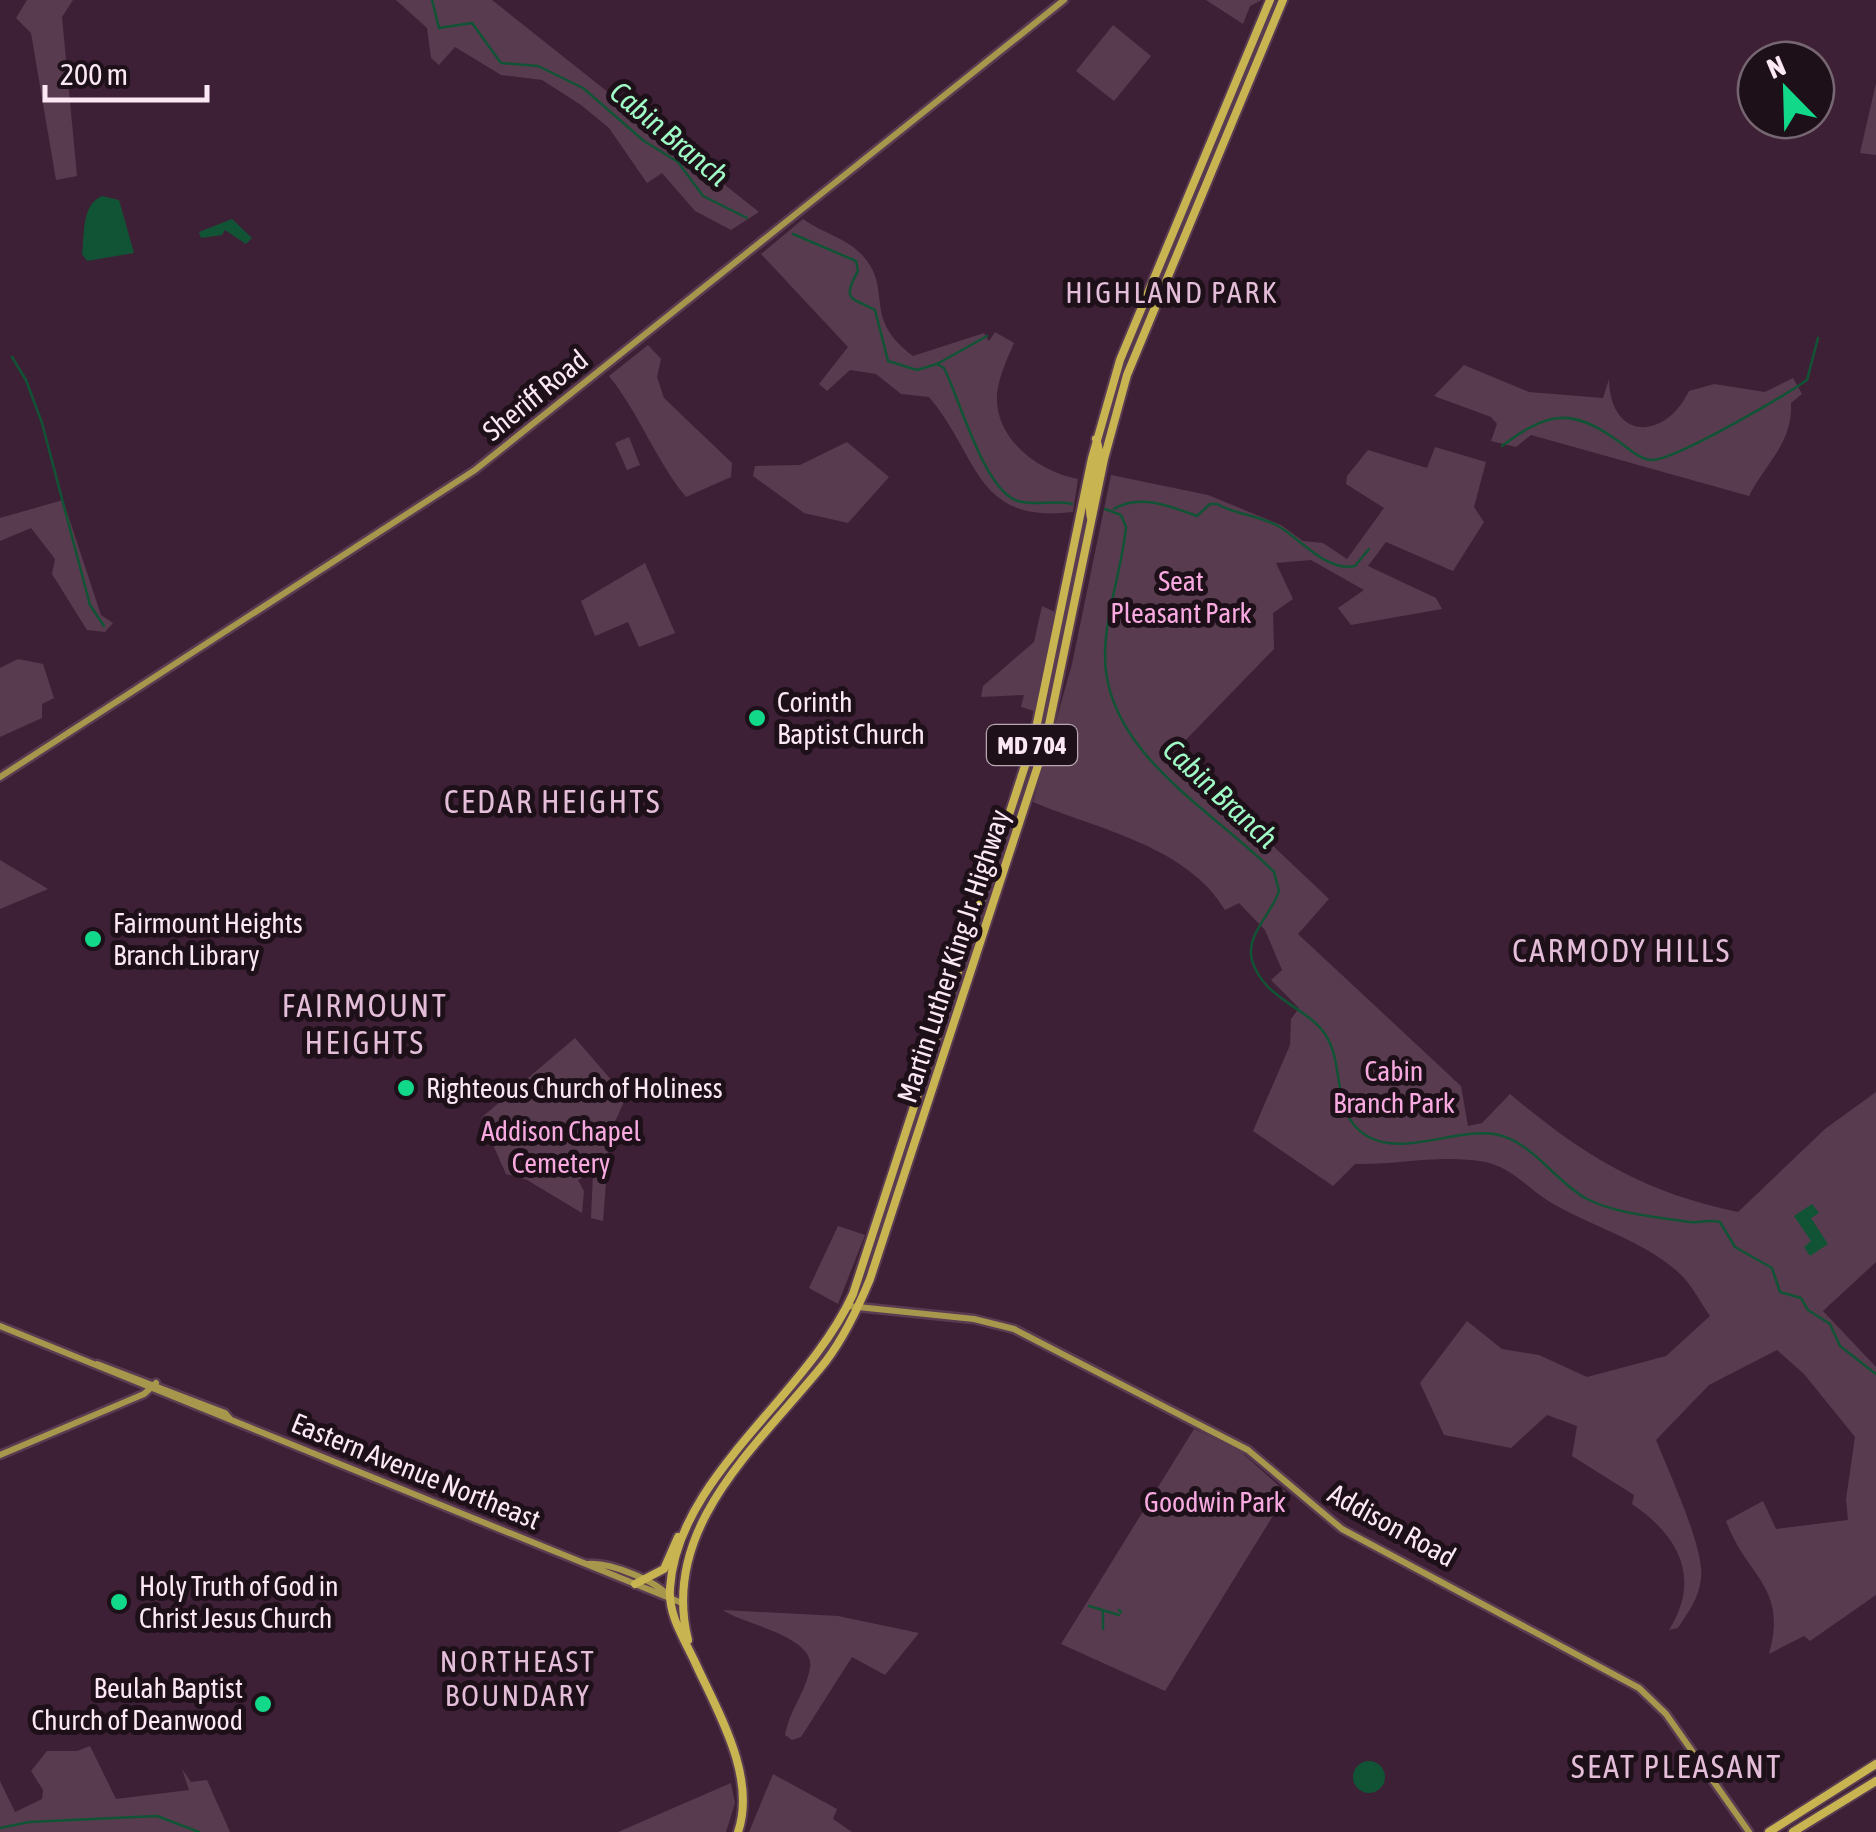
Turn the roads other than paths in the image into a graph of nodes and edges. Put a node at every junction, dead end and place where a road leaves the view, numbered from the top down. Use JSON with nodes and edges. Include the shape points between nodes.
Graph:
{"nodes":[{"id":1,"x":1064,"y":0,"type":"edge"},
{"id":2,"x":1270,"y":0,"type":"edge"},
{"id":3,"x":1283,"y":0,"type":"edge"},
{"id":4,"x":1115,"y":376,"type":"junction"},
{"id":5,"x":1096,"y":439,"type":"junction"},
{"id":6,"x":1108,"y":441,"type":"junction"},
{"id":7,"x":1092,"y":520,"type":"junction"},
{"id":8,"x":0,"y":778,"type":"edge"},
{"id":9,"x":853,"y":1306,"type":"junction"},
{"id":10,"x":0,"y":1326,"type":"edge"},
{"id":11,"x":154,"y":1386,"type":"junction"},
{"id":12,"x":0,"y":1455,"type":"edge"},
{"id":13,"x":685,"y":1524,"type":"junction"},
{"id":14,"x":640,"y":1582,"type":"junction"},
{"id":15,"x":670,"y":1598,"type":"junction"},
{"id":16,"x":682,"y":1603,"type":"junction"},
{"id":17,"x":693,"y":1658,"type":"junction"},
{"id":18,"x":1876,"y":1766,"type":"edge"},
{"id":19,"x":1876,"y":1780,"type":"edge"},
{"id":20,"x":1862,"y":1790,"type":"junction"},
{"id":21,"x":738,"y":1832,"type":"edge"},
{"id":22,"x":1749,"y":1832,"type":"edge"},
{"id":23,"x":1769,"y":1832,"type":"edge"},
{"id":24,"x":1793,"y":1832,"type":"edge"}],
"edges":[{"from":1,"to":8,"type":"main road","name":"Sheriff Road","via":[[476,470]]},
{"from":2,"to":4,"type":"main road","name":"Martin Luther King Jr. Highway","number":"MD 704","via":[[1144,292]]},
{"from":3,"to":6,"type":"main road","name":"Martin Luther King Jr. Highway","number":"MD 704","via":[[1145,325]]},
{"from":4,"to":5,"type":"main road","name":"Martin Luther King Jr. Highway","number":"MD 704"},
{"from":4,"to":6,"type":"main road","via":[[1102,435]]},
{"from":5,"to":7,"type":"main road"},
{"from":5,"to":9,"type":"main road","name":"Martin Luther King Jr. Highway","number":"MD 704","via":[[1032,747]]},
{"from":6,"to":7,"type":"main road","name":"Martin Luther King Jr. Highway","number":"MD 704"},
{"from":7,"to":9,"type":"main road","name":"Martin Luther King Jr. Highway","number":"MD 704","via":[[1045,744],[889,1224]]},
{"from":9,"to":13,"type":"main road","name":"Martin Luther King Jr. Highway","number":"MD 704"},
{"from":9,"to":16,"type":"main road","name":"Martin Luther King Jr. Highway","number":"MD 704","via":[[828,1358],[704,1512],[690,1548]]},
{"from":9,"to":22,"type":"main road","name":"Addison Road","via":[[1002,1325],[1248,1450],[1342,1529],[1638,1688],[1666,1714]]},
{"from":10,"to":11,"type":"main road","name":"Eastern Avenue Northeast"},
{"from":11,"to":12,"type":"main road"},
{"from":11,"to":14,"type":"main road","name":"Eastern Avenue Northeast"},
{"from":13,"to":14,"type":"main road","via":[[664,1570]]},
{"from":13,"to":15,"type":"main road","name":"Martin Luther King Jr. Highway","number":"MD 704"},
{"from":14,"to":15,"type":"main road","name":"Eastern Avenue Northeast","via":[[664,1589]]},
{"from":15,"to":16,"type":"main road","name":"Eastern Avenue Northeast"},
{"from":15,"to":17,"type":"main road"},
{"from":16,"to":17,"type":"main road","name":"Martin Luther King Jr. Highway"},
{"from":17,"to":21,"type":"main road","via":[[741,1773],[745,1804]]},
{"from":18,"to":20,"type":"main road"},
{"from":18,"to":23,"type":"main road"},
{"from":19,"to":20,"type":"main road"},
{"from":20,"to":24,"type":"main road"}]}
